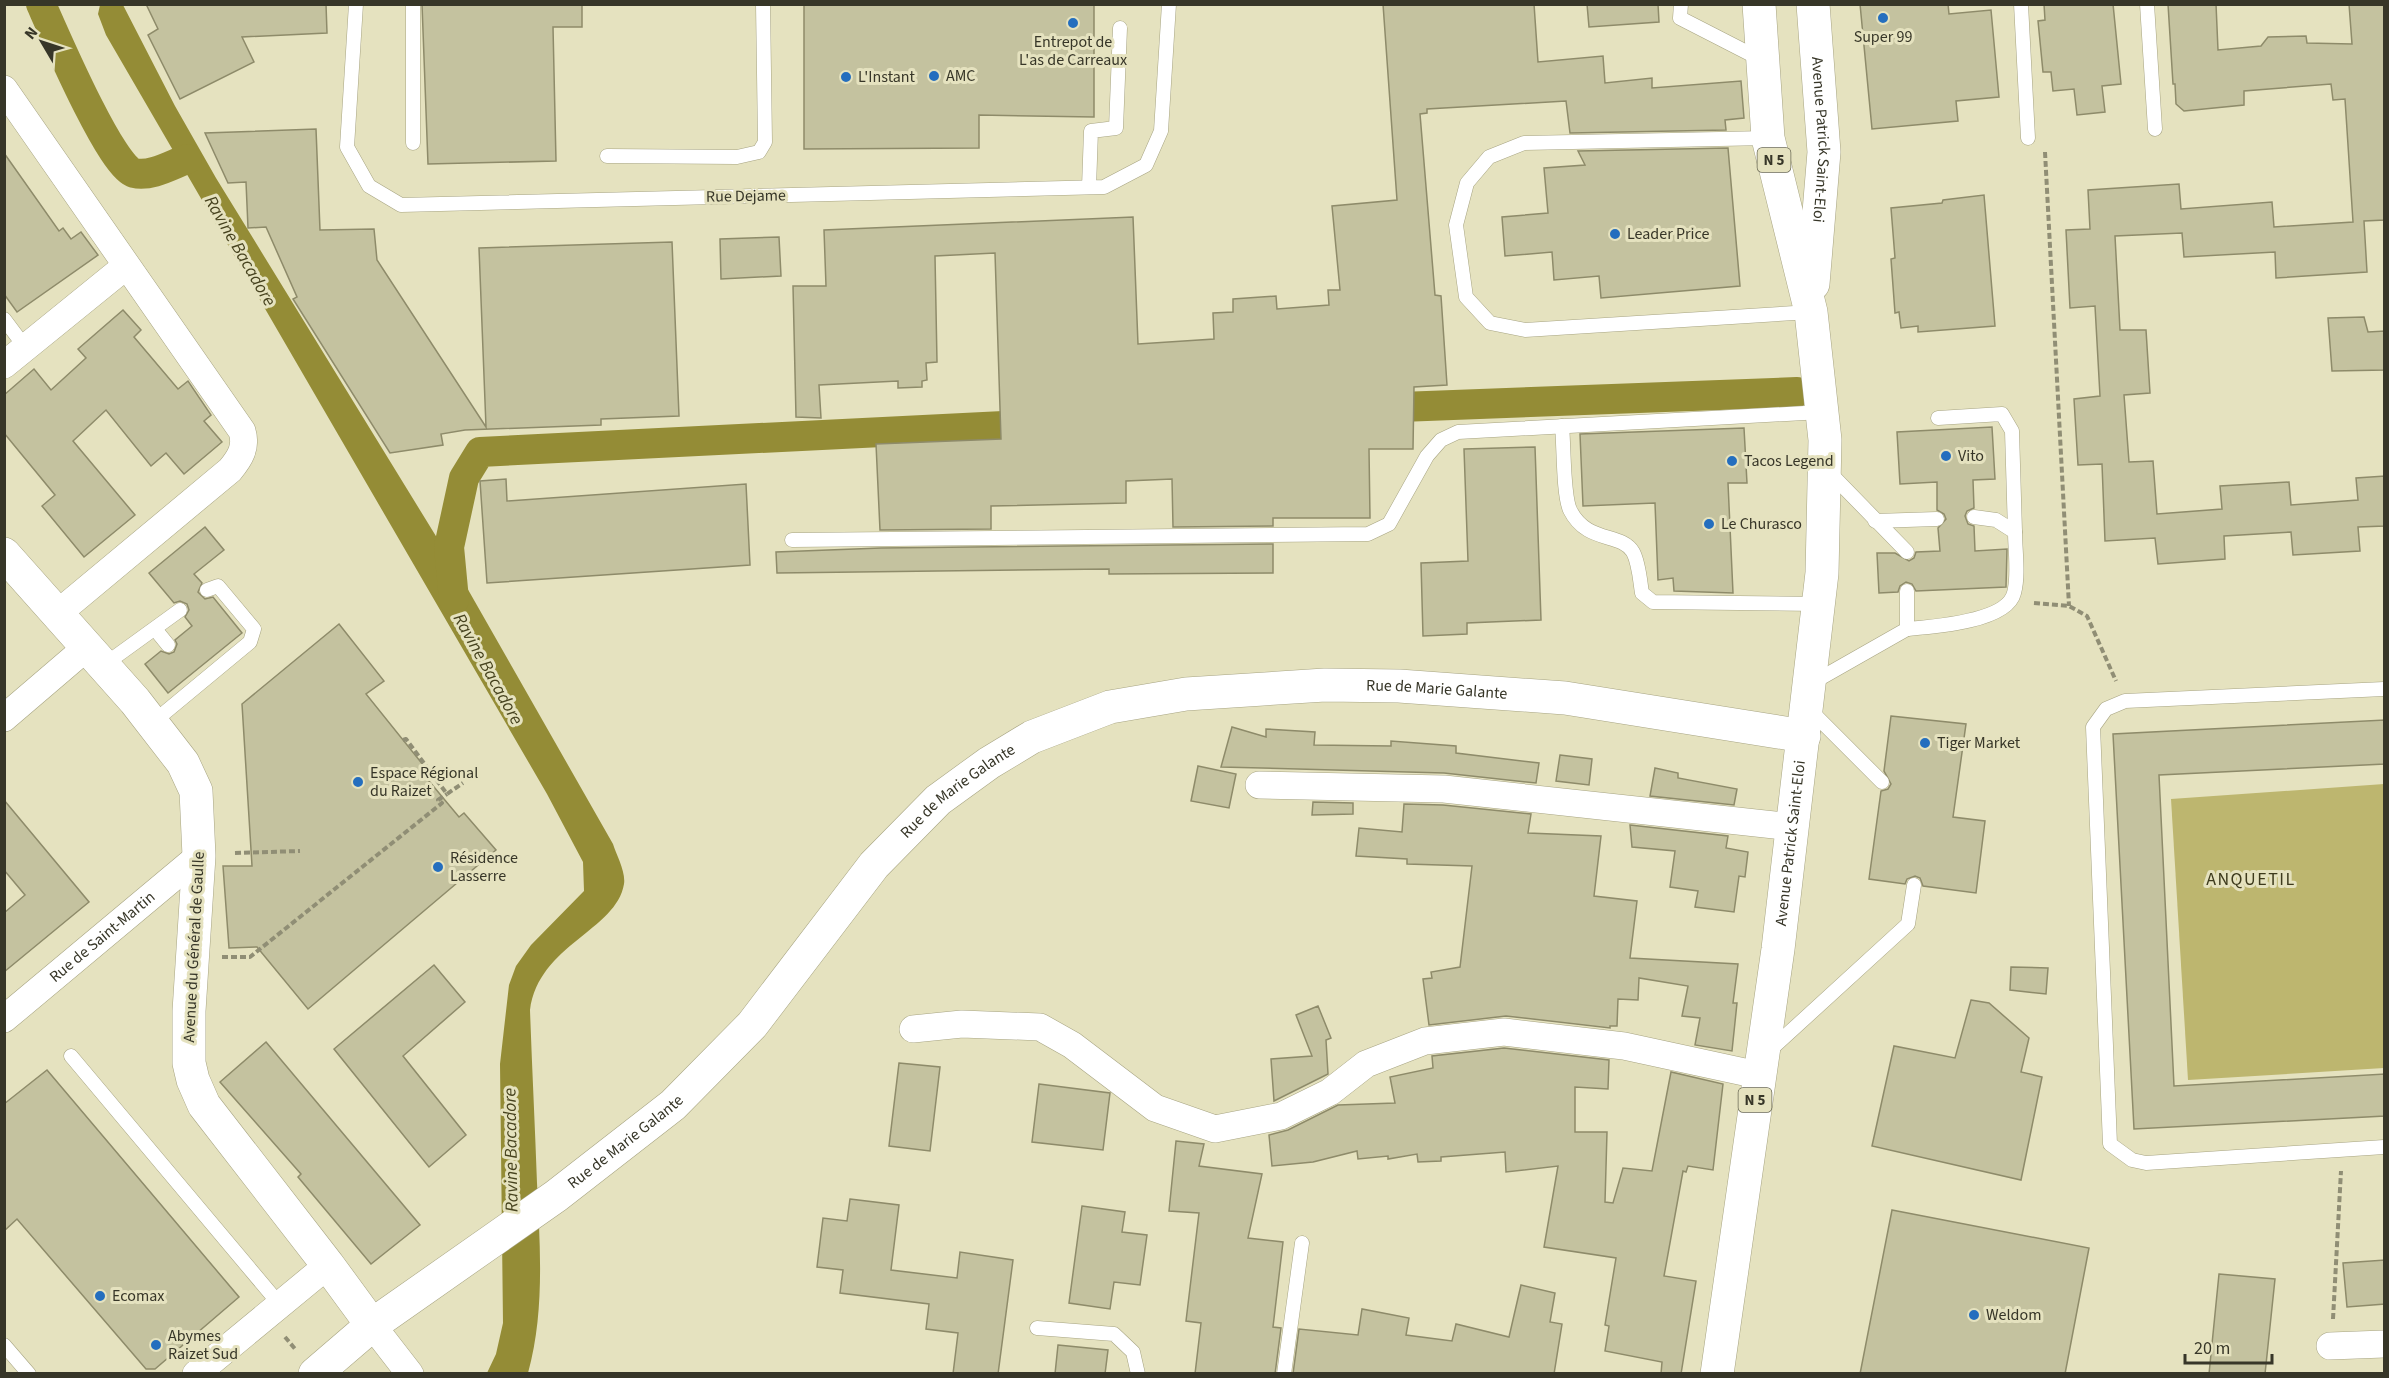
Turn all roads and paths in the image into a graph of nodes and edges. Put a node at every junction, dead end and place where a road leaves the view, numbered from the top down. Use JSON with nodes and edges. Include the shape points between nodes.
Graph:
{"nodes":[{"id":1,"x":356,"y":4,"type":"edge"},
{"id":2,"x":413,"y":4,"type":"edge"},
{"id":3,"x":763,"y":4,"type":"edge"},
{"id":4,"x":1169,"y":4,"type":"edge"},
{"id":5,"x":1681,"y":4,"type":"edge"},
{"id":6,"x":1759,"y":4,"type":"edge"},
{"id":7,"x":1813,"y":4,"type":"edge"},
{"id":8,"x":2020,"y":4,"type":"edge"},
{"id":9,"x":2147,"y":4,"type":"edge"},
{"id":10,"x":1120,"y":28,"type":"dead end"},
{"id":11,"x":1764,"y":64,"type":"junction"},
{"id":12,"x":4,"y":89,"type":"edge"},
{"id":13,"x":2155,"y":129,"type":"dead end"},
{"id":14,"x":1768,"y":138,"type":"junction"},
{"id":15,"x":2028,"y":138,"type":"dead end"},
{"id":16,"x":413,"y":143,"type":"dead end"},
{"id":17,"x":2045,"y":149,"type":"dead end"},
{"id":18,"x":607,"y":156,"type":"dead end"},
{"id":19,"x":1089,"y":187,"type":"junction"},
{"id":20,"x":126,"y":266,"type":"junction"},
{"id":21,"x":1811,"y":312,"type":"junction"},
{"id":22,"x":4,"y":319,"type":"edge"},
{"id":23,"x":25,"y":347,"type":"junction"},
{"id":24,"x":4,"y":365,"type":"edge"},
{"id":25,"x":1822,"y":412,"type":"junction"},
{"id":26,"x":1938,"y":418,"type":"dead end"},
{"id":27,"x":1562,"y":426,"type":"junction"},
{"id":28,"x":1824,"y":467,"type":"junction"},
{"id":29,"x":1974,"y":517,"type":"dead end"},
{"id":30,"x":1937,"y":519,"type":"dead end"},
{"id":31,"x":1875,"y":521,"type":"junction"},
{"id":32,"x":2015,"y":532,"type":"junction"},
{"id":33,"x":792,"y":540,"type":"dead end"},
{"id":34,"x":1907,"y":552,"type":"dead end"},
{"id":35,"x":4,"y":554,"type":"edge"},
{"id":36,"x":207,"y":590,"type":"dead end"},
{"id":37,"x":1907,"y":591,"type":"dead end"},
{"id":38,"x":1819,"y":604,"type":"junction"},
{"id":39,"x":2005,"y":605,"type":"junction"},
{"id":40,"x":2069,"y":606,"type":"junction"},
{"id":41,"x":180,"y":610,"type":"dead end"},
{"id":42,"x":57,"y":614,"type":"junction"},
{"id":43,"x":154,"y":629,"type":"junction"},
{"id":44,"x":1907,"y":629,"type":"junction"},
{"id":45,"x":168,"y":645,"type":"dead end"},
{"id":46,"x":96,"y":656,"type":"junction"},
{"id":47,"x":2385,"y":689,"type":"edge"},
{"id":48,"x":2125,"y":701,"type":"junction"},
{"id":49,"x":1807,"y":709,"type":"junction"},
{"id":50,"x":4,"y":718,"type":"edge"},
{"id":51,"x":151,"y":723,"type":"junction"},
{"id":52,"x":403,"y":740,"type":"dead end"},
{"id":53,"x":1882,"y":782,"type":"dead end"},
{"id":54,"x":464,"y":783,"type":"dead end"},
{"id":55,"x":1259,"y":785,"type":"dead end"},
{"id":56,"x":447,"y":794,"type":"junction"},
{"id":57,"x":1792,"y":827,"type":"junction"},
{"id":58,"x":300,"y":851,"type":"dead end"},
{"id":59,"x":235,"y":853,"type":"dead end"},
{"id":60,"x":199,"y":856,"type":"junction"},
{"id":61,"x":1914,"y":885,"type":"dead end"},
{"id":62,"x":192,"y":957,"type":"junction"},
{"id":63,"x":4,"y":1019,"type":"edge"},
{"id":64,"x":913,"y":1029,"type":"dead end"},
{"id":65,"x":71,"y":1056,"type":"dead end"},
{"id":66,"x":1760,"y":1066,"type":"junction"},
{"id":67,"x":2385,"y":1148,"type":"edge"},
{"id":68,"x":2342,"y":1150,"type":"junction"},
{"id":69,"x":1302,"y":1243,"type":"dead end"},
{"id":70,"x":328,"y":1265,"type":"junction"},
{"id":71,"x":281,"y":1306,"type":"junction"},
{"id":72,"x":372,"y":1325,"type":"junction"},
{"id":73,"x":1037,"y":1328,"type":"dead end"},
{"id":74,"x":282,"y":1333,"type":"dead end"},
{"id":75,"x":2385,"y":1344,"type":"edge"},
{"id":76,"x":4,"y":1345,"type":"edge"},
{"id":77,"x":2330,"y":1346,"type":"joint"},
{"id":78,"x":308,"y":1366,"type":"edge"},
{"id":79,"x":29,"y":1374,"type":"edge"},
{"id":80,"x":196,"y":1374,"type":"edge"},
{"id":81,"x":410,"y":1374,"type":"edge"},
{"id":82,"x":1138,"y":1374,"type":"edge"},
{"id":83,"x":1284,"y":1374,"type":"edge"},
{"id":84,"x":1717,"y":1374,"type":"edge"}],
"edges":[{"from":1,"to":19,"type":"lane","name":"Rue Dejame","via":[[347,147],[369,186],[401,205]]},
{"from":2,"to":16,"type":"lane"},
{"from":3,"to":18,"type":"lane","via":[[765,142],[759,152],[737,157]]},
{"from":4,"to":19,"type":"lane","name":"Rue Dejame","via":[[1161,131],[1146,165],[1104,187]]},
{"from":5,"to":11,"type":"lane","via":[[1680,18],[1760,58]]},
{"from":6,"to":11,"type":"main road","name":"Avenue Patrick Saint-Eloi","number":"N 5"},
{"from":7,"to":21,"type":"main road","name":"Avenue Patrick Saint-Eloi","number":"N 5","via":[[1824,152]]},
{"from":8,"to":15,"type":"lane"},
{"from":9,"to":13,"type":"lane"},
{"from":10,"to":19,"type":"lane","via":[[1116,128],[1090,130]]},
{"from":11,"to":14,"type":"main road","name":"Avenue Patrick Saint-Eloi","number":"N 5"},
{"from":12,"to":20,"type":"street"},
{"from":14,"to":21,"type":"main road","name":"Avenue Patrick Saint-Eloi","number":"N 5"},
{"from":14,"to":21,"type":"lane","via":[[1524,143],[1489,157],[1467,183],[1456,225],[1466,297],[1490,322],[1525,330]]},
{"from":17,"to":40,"type":"path"},
{"from":20,"to":23,"type":"street"},
{"from":20,"to":42,"type":"street","via":[[242,431],[244,440],[238,460],[230,470]]},
{"from":21,"to":25,"type":"main road","name":"Avenue Patrick Saint-Eloi","number":"N 5"},
{"from":22,"to":23,"type":"lane"},
{"from":23,"to":24,"type":"street"},
{"from":25,"to":27,"type":"lane"},
{"from":25,"to":28,"type":"main road","name":"Avenue Patrick Saint-Eloi","number":"N 5"},
{"from":26,"to":32,"type":"lane","via":[[2002,414],[2012,431]]},
{"from":27,"to":33,"type":"lane","via":[[1458,432],[1441,441],[1427,456],[1389,524],[1368,534]]},
{"from":27,"to":38,"type":"lane","via":[[1569,508],[1589,533],[1626,545],[1634,553],[1642,594],[1653,602]]},
{"from":28,"to":31,"type":"lane"},
{"from":28,"to":38,"type":"main road","name":"Avenue Patrick Saint-Eloi","number":"N 5"},
{"from":29,"to":32,"type":"lane","via":[[1996,520]]},
{"from":30,"to":31,"type":"lane"},
{"from":31,"to":34,"type":"lane"},
{"from":32,"to":39,"type":"lane","via":[[2014,594]]},
{"from":35,"to":42,"type":"main road","name":"Avenue du Général de Gaulle"},
{"from":36,"to":51,"type":"lane","via":[[218,586],[254,629],[250,642],[195,679]]},
{"from":37,"to":44,"type":"lane"},
{"from":38,"to":49,"type":"main road","name":"Avenue Patrick Saint-Eloi","number":"N 5"},
{"from":39,"to":40,"type":"path","via":[[2038,602]]},
{"from":39,"to":44,"type":"lane","via":[[1965,623]]},
{"from":40,"to":48,"type":"path","via":[[2087,616]]},
{"from":41,"to":43,"type":"lane"},
{"from":42,"to":46,"type":"main road","name":"Avenue du Général de Gaulle"},
{"from":43,"to":45,"type":"lane"},
{"from":43,"to":46,"type":"lane"},
{"from":44,"to":49,"type":"lane"},
{"from":46,"to":50,"type":"street"},
{"from":46,"to":51,"type":"main road","name":"Avenue du Général de Gaulle"},
{"from":47,"to":48,"type":"lane"},
{"from":48,"to":68,"type":"lane","via":[[2106,710],[2093,727],[2110,1144],[2132,1160],[2146,1163]]},
{"from":49,"to":53,"type":"lane"},
{"from":49,"to":57,"type":"main road","name":"Avenue Patrick Saint-Eloi","number":"N 5"},
{"from":49,"to":72,"type":"main road","name":"Rue de Marie Galante","via":[[1325,685],[1186,693],[1110,707],[1032,737],[938,800],[874,865],[752,1025],[673,1105],[556,1196]]},
{"from":51,"to":60,"type":"main road","name":"Avenue du Général de Gaulle","via":[[183,763],[196,791]]},
{"from":52,"to":56,"type":"path"},
{"from":54,"to":56,"type":"path"},
{"from":55,"to":57,"type":"street","via":[[1444,789]]},
{"from":56,"to":62,"type":"path","via":[[438,800],[442,803],[250,957]]},
{"from":57,"to":66,"type":"main road","name":"Avenue Patrick Saint-Eloi","number":"N 5"},
{"from":58,"to":59,"type":"path"},
{"from":60,"to":62,"type":"main road","name":"Avenue du Général de Gaulle"},
{"from":60,"to":63,"type":"street","name":"Rue de Saint-Martin"},
{"from":61,"to":66,"type":"lane","via":[[1908,924]]},
{"from":62,"to":70,"type":"main road","name":"Avenue du Général de Gaulle","via":[[189,1062],[198,1093],[204,1106]]},
{"from":64,"to":66,"type":"street","via":[[962,1024],[1040,1026],[1072,1044],[1155,1108],[1215,1128],[1281,1116],[1330,1092],[1366,1064],[1425,1041],[1504,1032]]},
{"from":65,"to":71,"type":"lane"},
{"from":66,"to":84,"type":"main road","name":"Avenue Patrick Saint-Eloi","number":"N 5"},
{"from":67,"to":68,"type":"lane"},
{"from":68,"to":77,"type":"path"},
{"from":69,"to":83,"type":"lane"},
{"from":70,"to":71,"type":"street"},
{"from":70,"to":72,"type":"main road","name":"Avenue du Général de Gaulle"},
{"from":71,"to":80,"type":"street"},
{"from":72,"to":78,"type":"main road","name":"Rue de Marie Galante"},
{"from":72,"to":81,"type":"street","name":"Avenue du Général de Gaulle"},
{"from":73,"to":82,"type":"lane","via":[[1114,1334],[1133,1352]]},
{"from":74,"to":78,"type":"path"},
{"from":75,"to":77,"type":"street"},
{"from":76,"to":79,"type":"lane"}]}
